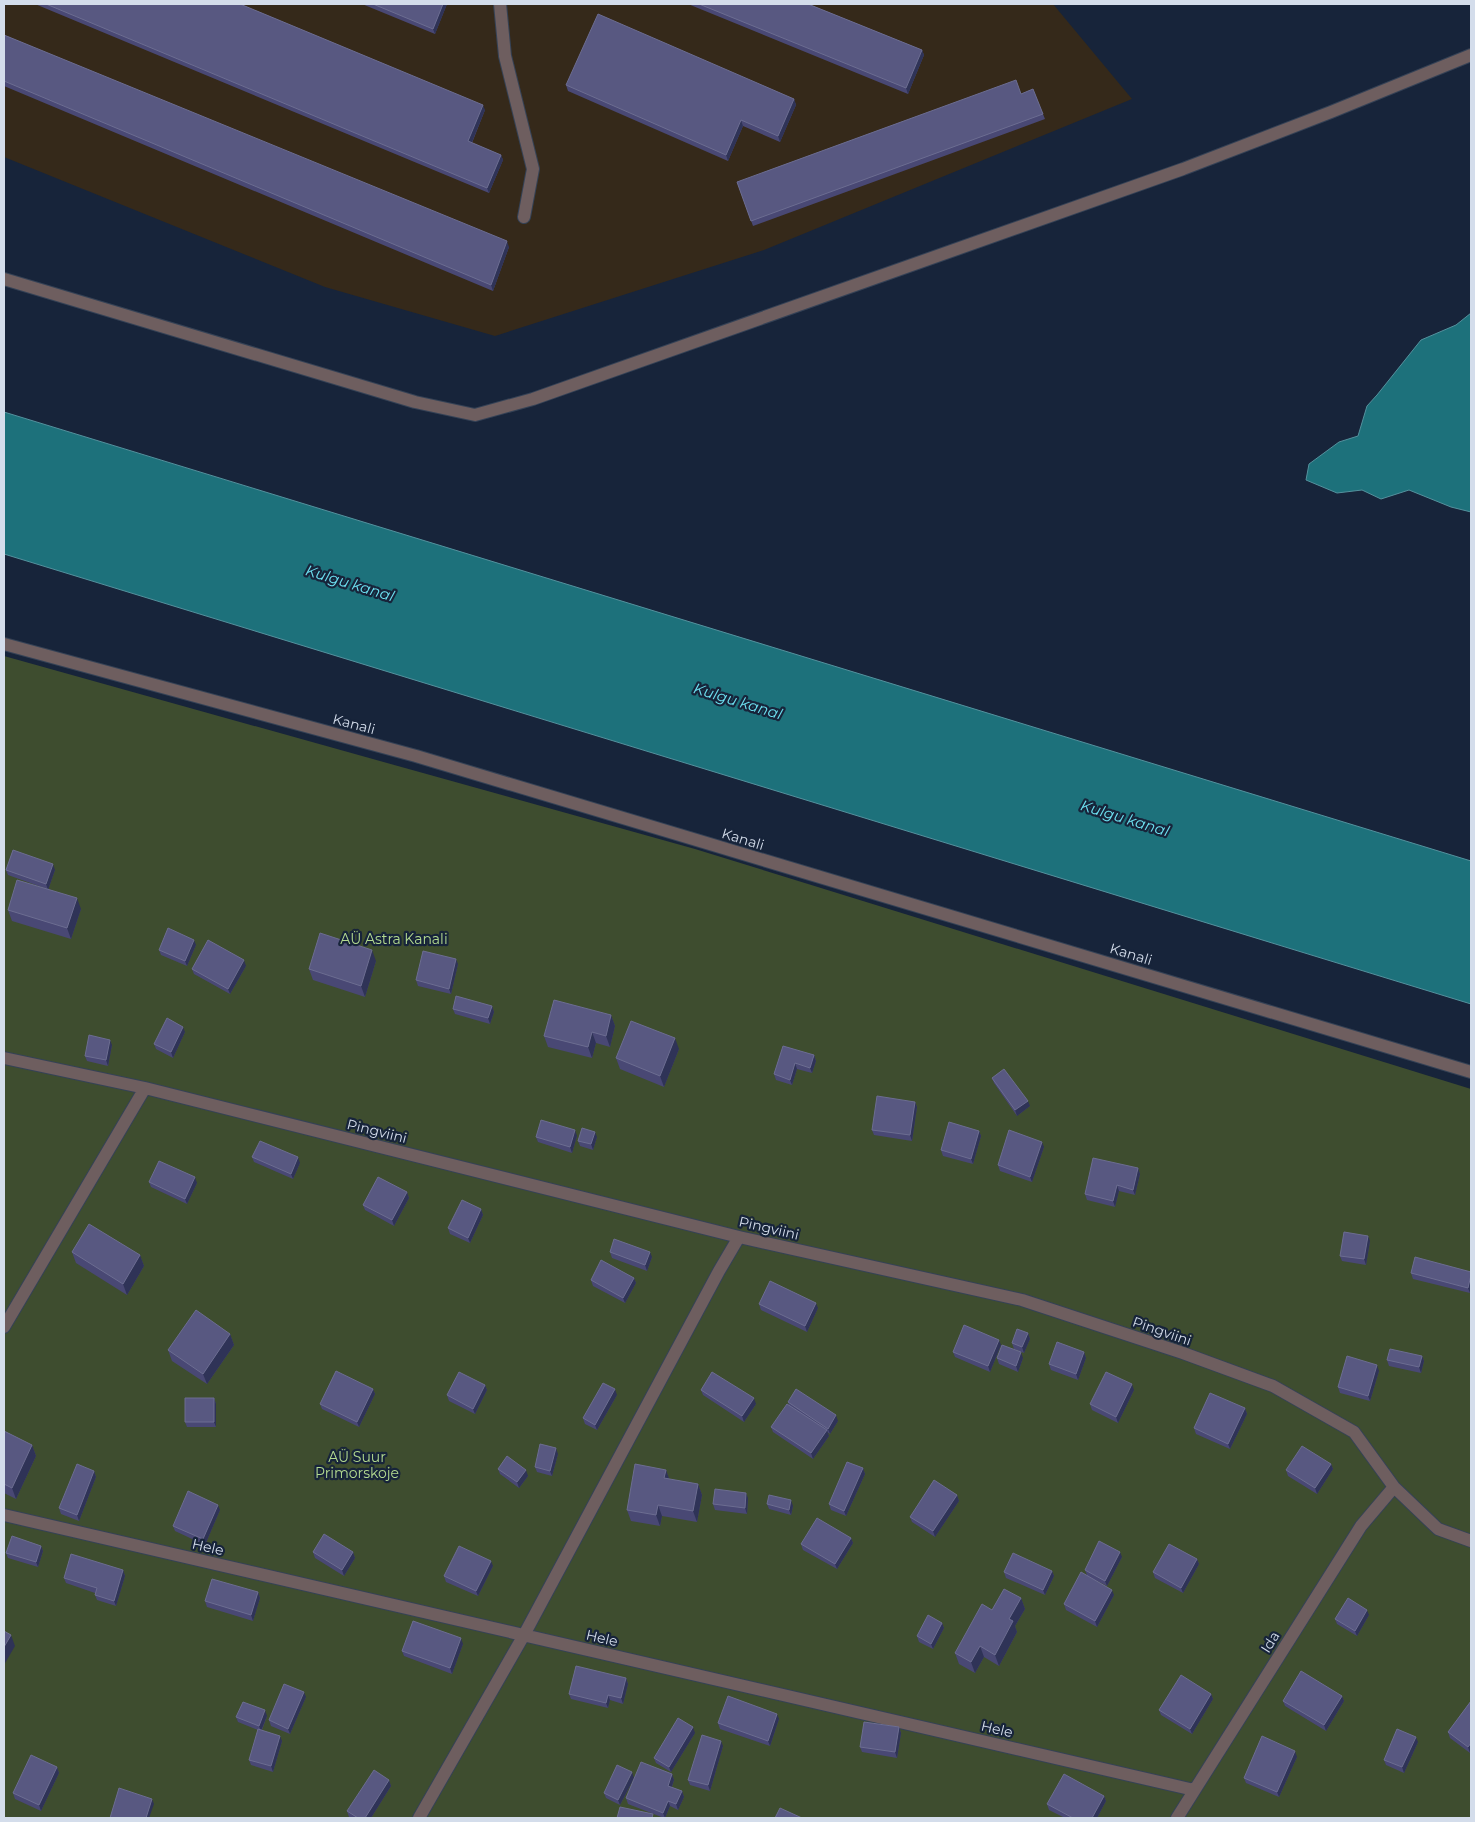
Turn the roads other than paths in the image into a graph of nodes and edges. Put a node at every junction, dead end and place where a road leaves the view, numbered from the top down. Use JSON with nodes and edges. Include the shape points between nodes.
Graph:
{"nodes":[{"id":1,"x":500,"y":4,"type":"edge"},
{"id":2,"x":1471,"y":55,"type":"edge"},
{"id":3,"x":524,"y":217,"type":"dead end"},
{"id":4,"x":4,"y":279,"type":"edge"},
{"id":5,"x":4,"y":644,"type":"edge"},
{"id":6,"x":4,"y":1058,"type":"edge"},
{"id":7,"x":1471,"y":1072,"type":"edge"},
{"id":8,"x":145,"y":1088,"type":"junction"},
{"id":9,"x":739,"y":1237,"type":"junction"},
{"id":10,"x":4,"y":1327,"type":"edge"},
{"id":11,"x":1394,"y":1487,"type":"junction"},
{"id":12,"x":4,"y":1515,"type":"edge"},
{"id":13,"x":1471,"y":1541,"type":"edge"},
{"id":14,"x":524,"y":1635,"type":"junction"},
{"id":15,"x":1194,"y":1790,"type":"junction"},
{"id":16,"x":420,"y":1818,"type":"edge"},
{"id":17,"x":1176,"y":1818,"type":"edge"}],
"edges":[{"from":1,"to":3,"type":"street","via":[[505,56],[533,169]]},
{"from":2,"to":4,"type":"street","via":[[1332,112],[1091,203],[533,398],[475,415],[415,402]]},
{"from":5,"to":7,"type":"street","name":"Kanali","via":[[425,759]]},
{"from":6,"to":8,"type":"street","name":"Pingviini"},
{"from":8,"to":9,"type":"street","name":"Pingviini"},
{"from":8,"to":10,"type":"street"},
{"from":9,"to":11,"type":"street","name":"Pingviini","via":[[1022,1300],[1273,1386],[1354,1432]]},
{"from":9,"to":14,"type":"street"},
{"from":11,"to":13,"type":"street","name":"Pingviini","via":[[1438,1529]]},
{"from":11,"to":15,"type":"street","name":"Ida","via":[[1361,1526]]},
{"from":12,"to":14,"type":"street","name":"Hele"},
{"from":14,"to":15,"type":"street","name":"Hele"},
{"from":14,"to":16,"type":"street"},
{"from":15,"to":17,"type":"street","name":"Ida"}]}
